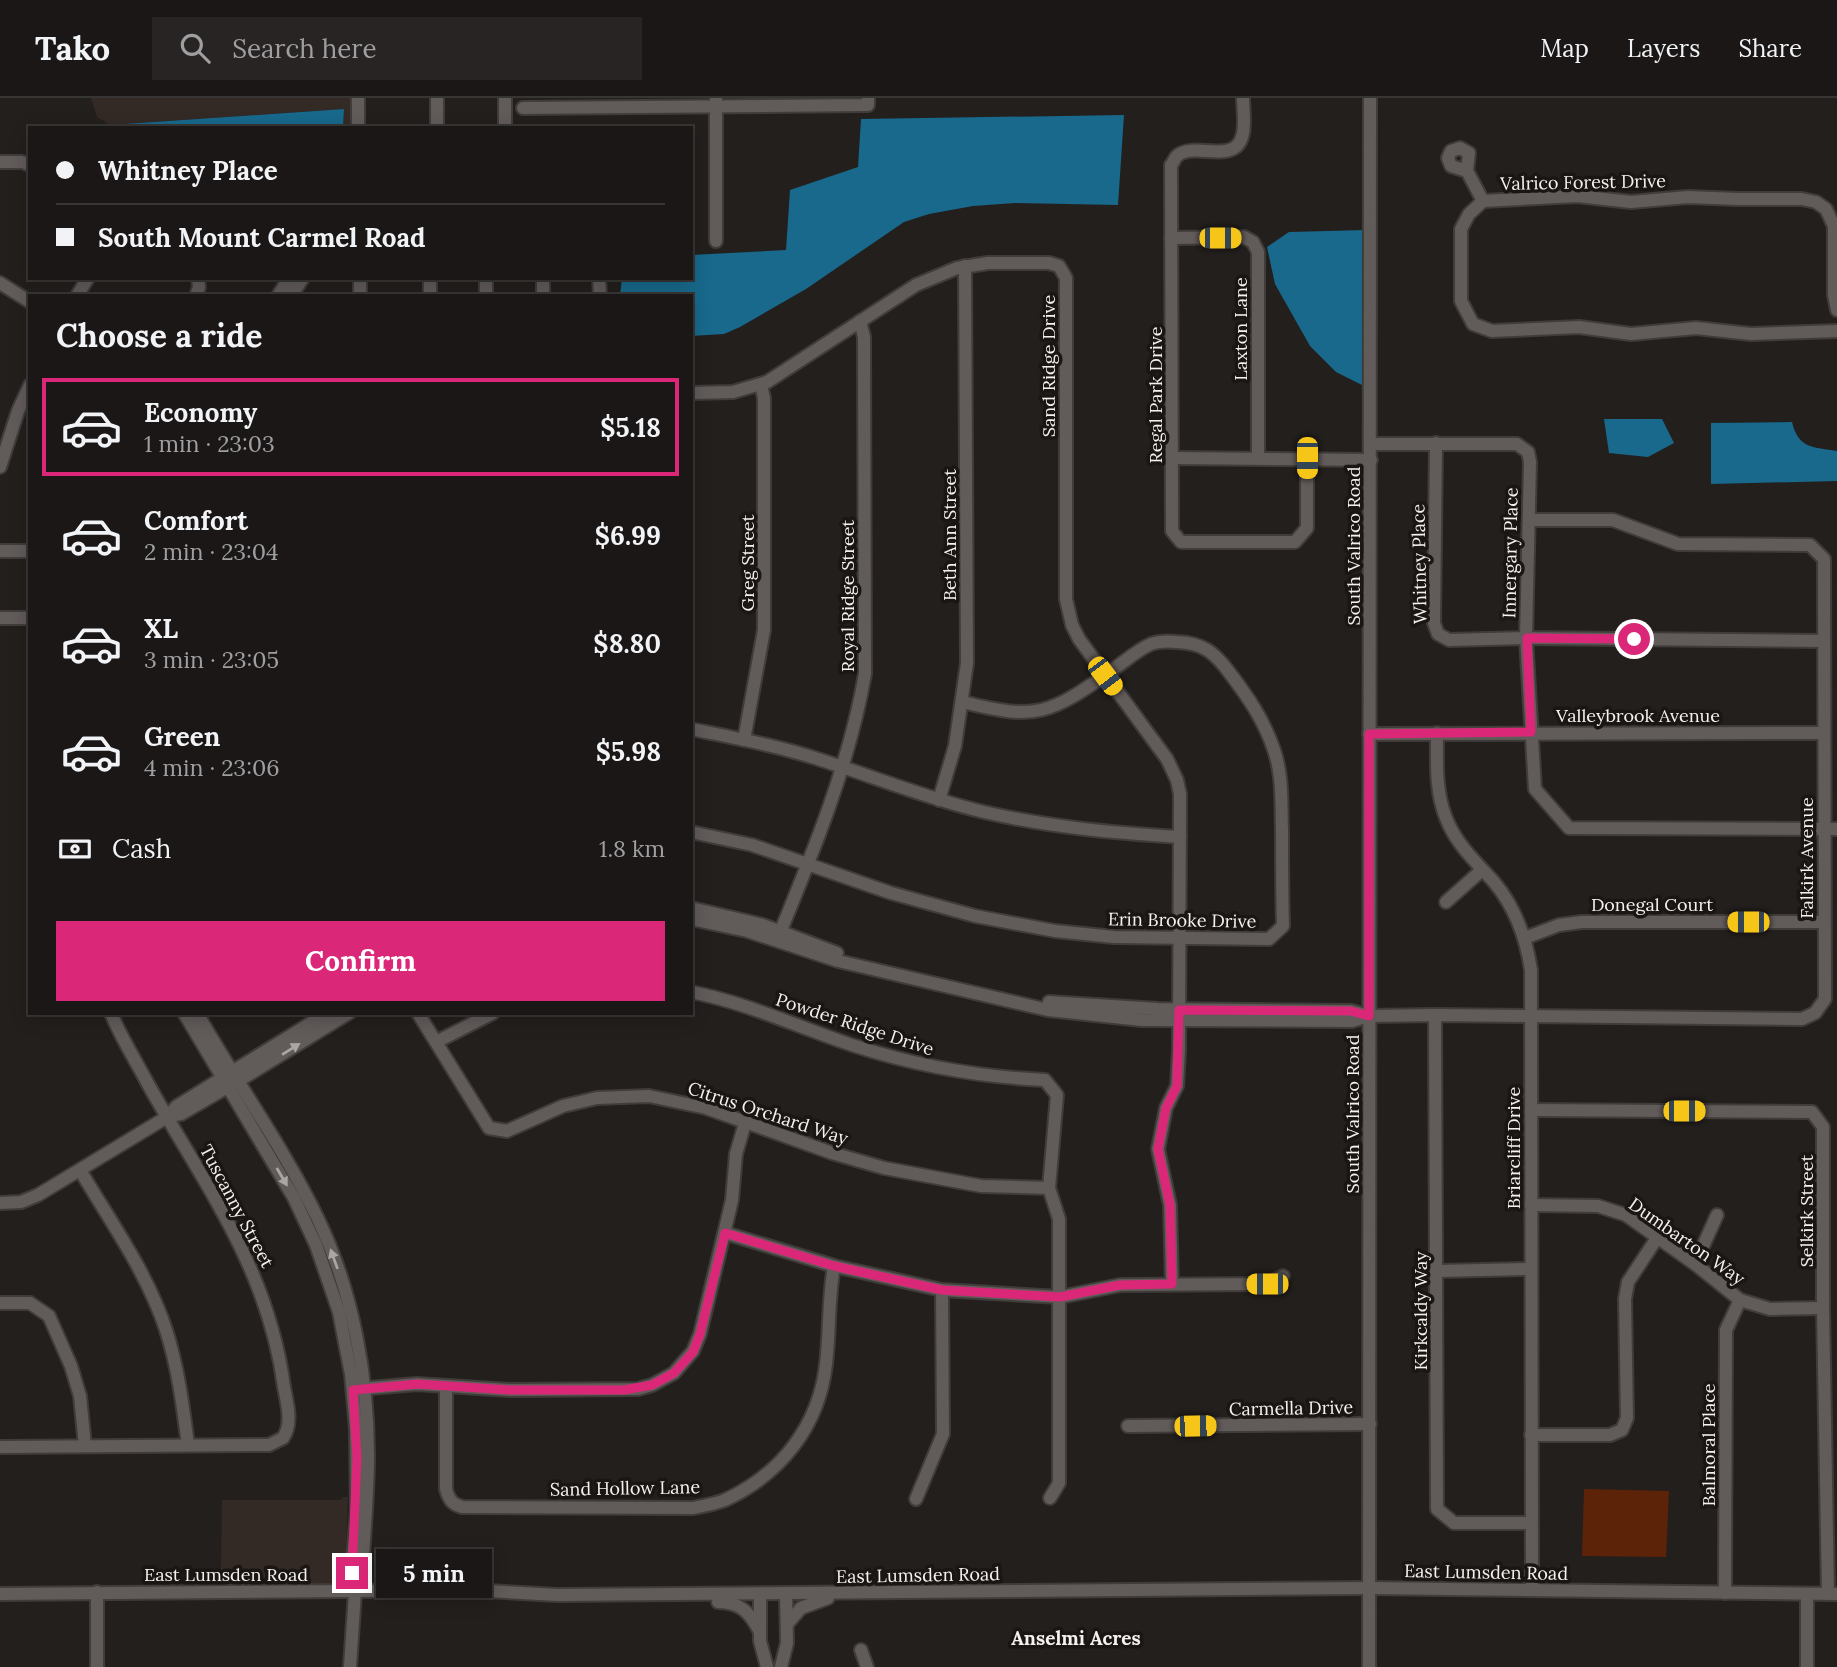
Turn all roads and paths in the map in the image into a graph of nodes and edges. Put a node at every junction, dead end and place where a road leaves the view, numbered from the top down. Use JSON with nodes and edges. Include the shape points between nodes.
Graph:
{"nodes":[{"id":1,"x":358,"y":98,"type":"edge"},
{"id":2,"x":437,"y":98,"type":"edge"},
{"id":3,"x":505,"y":98,"type":"edge"},
{"id":4,"x":868,"y":98,"type":"edge"},
{"id":5,"x":1243,"y":98,"type":"edge"},
{"id":6,"x":1370,"y":98,"type":"edge"},
{"id":7,"x":716,"y":102,"type":"edge"},
{"id":8,"x":523,"y":108,"type":"dead end"},
{"id":9,"x":357,"y":126,"type":"edge"},
{"id":10,"x":437,"y":126,"type":"edge"},
{"id":11,"x":505,"y":126,"type":"edge"},
{"id":12,"x":0,"y":162,"type":"edge"},
{"id":13,"x":28,"y":164,"type":"edge"},
{"id":14,"x":1467,"y":171,"type":"dead end"},
{"id":15,"x":1483,"y":201,"type":"junction"},
{"id":16,"x":1171,"y":238,"type":"junction"},
{"id":17,"x":716,"y":241,"type":"dead end"},
{"id":18,"x":965,"y":266,"type":"junction"},
{"id":19,"x":0,"y":283,"type":"edge"},
{"id":20,"x":28,"y":301,"type":"edge"},
{"id":21,"x":1837,"y":310,"type":"edge"},
{"id":22,"x":860,"y":321,"type":"junction"},
{"id":23,"x":1837,"y":331,"type":"edge"},
{"id":24,"x":761,"y":385,"type":"junction"},
{"id":25,"x":28,"y":389,"type":"edge"},
{"id":26,"x":693,"y":393,"type":"edge"},
{"id":27,"x":1436,"y":443,"type":"junction"},
{"id":28,"x":1370,"y":444,"type":"junction"},
{"id":29,"x":1258,"y":457,"type":"junction"},
{"id":30,"x":1172,"y":458,"type":"junction"},
{"id":31,"x":1307,"y":458,"type":"junction"},
{"id":32,"x":1371,"y":460,"type":"junction"},
{"id":33,"x":0,"y":467,"type":"edge"},
{"id":34,"x":1529,"y":520,"type":"junction"},
{"id":35,"x":0,"y":551,"type":"edge"},
{"id":36,"x":28,"y":551,"type":"edge"},
{"id":37,"x":0,"y":618,"type":"edge"},
{"id":38,"x":28,"y":618,"type":"edge"},
{"id":39,"x":1527,"y":638,"type":"junction"},
{"id":40,"x":1823,"y":640,"type":"junction"},
{"id":41,"x":1105,"y":676,"type":"junction"},
{"id":42,"x":963,"y":702,"type":"junction"},
{"id":43,"x":693,"y":729,"type":"edge"},
{"id":44,"x":1531,"y":732,"type":"junction"},
{"id":45,"x":1437,"y":733,"type":"junction"},
{"id":46,"x":1823,"y":733,"type":"junction"},
{"id":47,"x":1369,"y":734,"type":"junction"},
{"id":48,"x":744,"y":740,"type":"junction"},
{"id":49,"x":842,"y":767,"type":"junction"},
{"id":50,"x":939,"y":800,"type":"junction"},
{"id":51,"x":1830,"y":829,"type":"edge"},
{"id":52,"x":693,"y":832,"type":"edge"},
{"id":53,"x":1180,"y":836,"type":"junction"},
{"id":54,"x":808,"y":863,"type":"junction"},
{"id":55,"x":1482,"y":870,"type":"junction"},
{"id":56,"x":1446,"y":902,"type":"dead end"},
{"id":57,"x":693,"y":908,"type":"edge"},
{"id":58,"x":693,"y":919,"type":"edge"},
{"id":59,"x":1824,"y":922,"type":"junction"},
{"id":60,"x":779,"y":935,"type":"junction"},
{"id":61,"x":1180,"y":938,"type":"junction"},
{"id":62,"x":1525,"y":938,"type":"junction"},
{"id":63,"x":693,"y":992,"type":"edge"},
{"id":64,"x":112,"y":1015,"type":"edge"},
{"id":65,"x":185,"y":1015,"type":"edge"},
{"id":66,"x":198,"y":1015,"type":"edge"},
{"id":67,"x":325,"y":1015,"type":"edge"},
{"id":68,"x":344,"y":1015,"type":"edge"},
{"id":69,"x":419,"y":1015,"type":"edge"},
{"id":70,"x":489,"y":1015,"type":"edge"},
{"id":71,"x":1179,"y":1015,"type":"junction"},
{"id":72,"x":1435,"y":1015,"type":"junction"},
{"id":73,"x":1369,"y":1016,"type":"junction"},
{"id":74,"x":1530,"y":1016,"type":"junction"},
{"id":75,"x":316,"y":1027,"type":"junction"},
{"id":76,"x":436,"y":1042,"type":"junction"},
{"id":77,"x":230,"y":1080,"type":"junction"},
{"id":78,"x":1531,"y":1110,"type":"junction"},
{"id":79,"x":167,"y":1117,"type":"junction"},
{"id":80,"x":745,"y":1123,"type":"junction"},
{"id":81,"x":80,"y":1170,"type":"junction"},
{"id":82,"x":1049,"y":1188,"type":"junction"},
{"id":83,"x":0,"y":1203,"type":"edge"},
{"id":84,"x":1531,"y":1205,"type":"junction"},
{"id":85,"x":1717,"y":1215,"type":"dead end"},
{"id":86,"x":725,"y":1233,"type":"junction"},
{"id":87,"x":1657,"y":1238,"type":"junction"},
{"id":88,"x":1695,"y":1264,"type":"junction"},
{"id":89,"x":834,"y":1266,"type":"junction"},
{"id":90,"x":1531,"y":1269,"type":"junction"},
{"id":91,"x":1438,"y":1271,"type":"junction"},
{"id":92,"x":1283,"y":1276,"type":"dead end"},
{"id":93,"x":1172,"y":1284,"type":"junction"},
{"id":94,"x":942,"y":1290,"type":"junction"},
{"id":95,"x":1060,"y":1297,"type":"junction"},
{"id":96,"x":1740,"y":1300,"type":"junction"},
{"id":97,"x":0,"y":1303,"type":"edge"},
{"id":98,"x":1823,"y":1308,"type":"junction"},
{"id":99,"x":446,"y":1386,"type":"junction"},
{"id":100,"x":358,"y":1389,"type":"junction"},
{"id":101,"x":1370,"y":1424,"type":"junction"},
{"id":102,"x":1128,"y":1426,"type":"dead end"},
{"id":103,"x":1531,"y":1435,"type":"junction"},
{"id":104,"x":188,"y":1445,"type":"junction"},
{"id":105,"x":85,"y":1446,"type":"junction"},
{"id":106,"x":0,"y":1447,"type":"edge"},
{"id":107,"x":1050,"y":1498,"type":"dead end"},
{"id":108,"x":916,"y":1499,"type":"dead end"},
{"id":109,"x":1531,"y":1523,"type":"junction"},
{"id":110,"x":1370,"y":1588,"type":"junction"},
{"id":111,"x":1532,"y":1590,"type":"junction"},
{"id":112,"x":97,"y":1592,"type":"junction"},
{"id":113,"x":355,"y":1592,"type":"junction"},
{"id":114,"x":1725,"y":1593,"type":"junction"},
{"id":115,"x":0,"y":1594,"type":"edge"},
{"id":116,"x":760,"y":1594,"type":"junction"},
{"id":117,"x":786,"y":1594,"type":"junction"},
{"id":118,"x":842,"y":1594,"type":"junction"},
{"id":119,"x":1807,"y":1594,"type":"junction"},
{"id":120,"x":1832,"y":1594,"type":"edge"},
{"id":121,"x":656,"y":1595,"type":"junction"},
{"id":122,"x":787,"y":1624,"type":"junction"},
{"id":123,"x":760,"y":1632,"type":"junction"},
{"id":124,"x":861,"y":1650,"type":"dead end"},
{"id":125,"x":97,"y":1667,"type":"edge"},
{"id":126,"x":349,"y":1667,"type":"edge"},
{"id":127,"x":767,"y":1667,"type":"edge"},
{"id":128,"x":781,"y":1667,"type":"edge"},
{"id":129,"x":867,"y":1667,"type":"edge"},
{"id":130,"x":1369,"y":1667,"type":"edge"},
{"id":131,"x":1807,"y":1667,"type":"edge"}],
"edges":[{"from":1,"to":9,"type":"street"},
{"from":2,"to":10,"type":"street"},
{"from":3,"to":11,"type":"street"},
{"from":4,"to":7,"type":"street","via":[[868,104]]},
{"from":5,"to":16,"type":"street","name":"Regal Park Drive","via":[[1239,144],[1227,151],[1186,151],[1176,156],[1171,166]]},
{"from":6,"to":28,"type":"street","name":"South Valrico Road"},
{"from":7,"to":8,"type":"street"},
{"from":7,"to":17,"type":"street"},
{"from":12,"to":13,"type":"street"},
{"from":14,"to":15,"type":"street"},
{"from":15,"to":21,"type":"street","name":"Valrico Forest Drive","via":[[1577,197],[1631,202],[1688,197],[1816,202],[1826,209],[1834,226]]},
{"from":15,"to":23,"type":"street","name":"Valrico Forest Drive","via":[[1461,229],[1461,301],[1473,324],[1492,331],[1579,327],[1631,334],[1696,328],[1751,334]]},
{"from":16,"to":29,"type":"street","name":"Laxton Lane","via":[[1244,237],[1258,252]]},
{"from":16,"to":30,"type":"street","name":"Regal Park Drive"},
{"from":18,"to":22,"type":"street","name":"Sand Ridge Drive","via":[[916,285]]},
{"from":18,"to":41,"type":"street","name":"Sand Ridge Drive","via":[[1049,262],[1065,274],[1066,599],[1076,635]]},
{"from":18,"to":42,"type":"street","name":"Beth Ann Street","via":[[967,663]]},
{"from":19,"to":20,"type":"street"},
{"from":22,"to":24,"type":"street","name":"Sand Ridge Drive"},
{"from":22,"to":49,"type":"street","name":"Royal Ridge Street","via":[[864,337],[865,674],[858,717]]},
{"from":24,"to":26,"type":"street","name":"Sand Ridge Drive","via":[[733,392]]},
{"from":24,"to":48,"type":"street","name":"Greg Street","via":[[765,623]]},
{"from":25,"to":33,"type":"street"},
{"from":27,"to":28,"type":"street","name":"Innergary Place"},
{"from":27,"to":34,"type":"street","name":"Innergary Place","via":[[1517,444],[1528,452]]},
{"from":27,"to":39,"type":"street","name":"Whitney Place","via":[[1434,623],[1438,634],[1449,640]]},
{"from":28,"to":32,"type":"street","name":"South Valrico Road"},
{"from":29,"to":30,"type":"street"},
{"from":29,"to":31,"type":"street"},
{"from":30,"to":31,"type":"street","name":"Regal Park Drive","via":[[1172,531],[1181,542],[1296,542],[1307,528]]},
{"from":31,"to":32,"type":"street"},
{"from":32,"to":47,"type":"street","name":"South Valrico Road"},
{"from":34,"to":39,"type":"street","name":"Innergary Place"},
{"from":34,"to":40,"type":"street","name":"Falkirk Avenue","via":[[1613,520],[1678,544],[1810,545],[1824,559]]},
{"from":35,"to":36,"type":"street"},
{"from":37,"to":38,"type":"street"},
{"from":39,"to":40,"type":"street","name":"Whitney Place"},
{"from":39,"to":44,"type":"street","name":"Innergary Place"},
{"from":40,"to":46,"type":"street","name":"Falkirk Avenue"},
{"from":41,"to":42,"type":"street","name":"Erin Brooke Drive","via":[[1050,709],[1005,712]]},
{"from":41,"to":53,"type":"street","name":"Sand Ridge Drive","via":[[1177,779]]},
{"from":41,"to":61,"type":"street","name":"Erin Brooke Drive","via":[[1149,645],[1192,642],[1205,646],[1252,702],[1275,752],[1281,782],[1283,926],[1269,939]]},
{"from":42,"to":50,"type":"street","name":"Beth Ann Street","via":[[956,747]]},
{"from":43,"to":48,"type":"street"},
{"from":44,"to":45,"type":"street","name":"Valleybrook Avenue"},
{"from":44,"to":46,"type":"street","name":"Valleybrook Avenue"},
{"from":44,"to":51,"type":"street","name":"Innergary Place","via":[[1535,789],[1569,828]]},
{"from":45,"to":47,"type":"street","name":"Valleybrook Avenue"},
{"from":45,"to":55,"type":"street","name":"Briarcliff Drive","via":[[1437,778],[1445,817]]},
{"from":46,"to":51,"type":"street","name":"Falkirk Avenue"},
{"from":47,"to":73,"type":"street","name":"South Valrico Road"},
{"from":48,"to":49,"type":"street"},
{"from":49,"to":50,"type":"street"},
{"from":49,"to":54,"type":"street","name":"Royal Ridge Street"},
{"from":50,"to":53,"type":"street","via":[[1054,826]]},
{"from":51,"to":59,"type":"street","name":"Falkirk Avenue"},
{"from":52,"to":54,"type":"street","name":"Erin Brooke Drive"},
{"from":53,"to":61,"type":"street","name":"Sand Ridge Drive"},
{"from":54,"to":60,"type":"street","name":"Royal Ridge Street"},
{"from":54,"to":61,"type":"street","name":"Erin Brooke Drive","via":[[975,916],[1055,931]]},
{"from":55,"to":56,"type":"street"},
{"from":55,"to":62,"type":"street","name":"Briarcliff Drive","via":[[1506,898]]},
{"from":57,"to":60,"type":"street","via":[[745,919]]},
{"from":58,"to":60,"type":"street"},
{"from":59,"to":62,"type":"street","name":"Donegal Court","via":[[1582,922]]},
{"from":59,"to":74,"type":"street","name":"Falkirk Avenue","via":[[1825,999],[1815,1013],[1802,1018]]},
{"from":60,"to":71,"type":"street","name":"Falkirk Avenue","via":[[838,961],[1014,1002]]},
{"from":61,"to":71,"type":"street","name":"Sand Ridge Drive"},
{"from":62,"to":74,"type":"street","name":"Briarcliff Drive","via":[[1531,970]]},
{"from":63,"to":82,"type":"street","name":"Powder Ridge Drive","via":[[942,1070],[1045,1080],[1057,1095]]},
{"from":64,"to":79,"type":"street","name":"Tuscanny Street"},
{"from":65,"to":77,"type":"street"},
{"from":66,"to":77,"type":"street"},
{"from":67,"to":75,"type":"street"},
{"from":68,"to":75,"type":"street"},
{"from":69,"to":76,"type":"street","name":"Citrus Orchard Way"},
{"from":70,"to":76,"type":"street"},
{"from":71,"to":73,"type":"street","name":"Falkirk Avenue","via":[[1351,1011]]},
{"from":71,"to":93,"type":"street","name":"Sand Ridge Drive","via":[[1177,1086],[1166,1108],[1158,1149],[1170,1205]]},
{"from":72,"to":73,"type":"street","name":"Falkirk Avenue"},
{"from":72,"to":74,"type":"street","name":"Falkirk Avenue"},
{"from":72,"to":91,"type":"street","name":"Kirkcaldy Way"},
{"from":73,"to":101,"type":"street","name":"South Valrico Road"},
{"from":74,"to":78,"type":"street","name":"Briarcliff Drive"},
{"from":75,"to":77,"type":"street"},
{"from":76,"to":80,"type":"street","name":"Citrus Orchard Way","via":[[489,1128],[507,1132],[564,1106],[620,1096],[677,1101]]},
{"from":77,"to":79,"type":"street","via":[[177,1106]]},
{"from":77,"to":100,"type":"street","via":[[295,1176],[318,1221],[351,1315]]},
{"from":78,"to":84,"type":"street","name":"Briarcliff Drive"},
{"from":78,"to":98,"type":"street","name":"Selkirk Street","via":[[1812,1112],[1823,1127]]},
{"from":79,"to":81,"type":"street"},
{"from":79,"to":104,"type":"street","name":"Tuscanny Street","via":[[253,1269],[282,1366],[288,1422],[286,1434],[274,1444]]},
{"from":80,"to":82,"type":"street","name":"Citrus Orchard Way","via":[[895,1170],[981,1186]]},
{"from":80,"to":86,"type":"street"},
{"from":81,"to":83,"type":"street","via":[[29,1199]]},
{"from":81,"to":104,"type":"street","via":[[141,1271],[166,1329]]},
{"from":82,"to":95,"type":"street","name":"Powder Ridge Drive","via":[[1059,1219]]},
{"from":84,"to":87,"type":"street","name":"Dumbarton Way","via":[[1598,1206],[1626,1215]]},
{"from":84,"to":90,"type":"street","name":"Briarcliff Drive"},
{"from":85,"to":88,"type":"street"},
{"from":86,"to":89,"type":"street"},
{"from":86,"to":99,"type":"street","via":[[697,1342],[685,1363],[664,1380],[624,1390]]},
{"from":87,"to":88,"type":"street","name":"Dumbarton Way"},
{"from":87,"to":103,"type":"street","via":[[1628,1282],[1625,1298],[1628,1418],[1622,1430],[1610,1435]]},
{"from":88,"to":96,"type":"street","name":"Dumbarton Way"},
{"from":89,"to":94,"type":"street"},
{"from":89,"to":99,"type":"street","name":"Sand Hollow Lane","via":[[826,1365],[811,1421],[793,1451],[760,1480],[723,1501],[693,1508],[454,1504],[446,1489]]},
{"from":90,"to":91,"type":"street"},
{"from":90,"to":103,"type":"street","name":"Briarcliff Drive"},
{"from":91,"to":109,"type":"street","name":"Kirkcaldy Way","via":[[1437,1509],[1454,1523]]},
{"from":92,"to":93,"type":"street","via":[[1267,1284]]},
{"from":93,"to":95,"type":"street","via":[[1120,1285]]},
{"from":94,"to":95,"type":"street"},
{"from":94,"to":108,"type":"street","via":[[943,1434]]},
{"from":95,"to":107,"type":"street","name":"Powder Ridge Drive","via":[[1059,1483]]},
{"from":96,"to":98,"type":"street","name":"Dumbarton Way","via":[[1770,1309]]},
{"from":96,"to":114,"type":"street","name":"Balmoral Place","via":[[1726,1330]]},
{"from":97,"to":105,"type":"street","via":[[30,1303],[49,1315],[80,1396]]},
{"from":98,"to":120,"type":"street","name":"Selkirk Street"},
{"from":99,"to":100,"type":"street"},
{"from":100,"to":113,"type":"street","via":[[368,1479],[362,1573]]},
{"from":101,"to":102,"type":"street","name":"Carmella Drive"},
{"from":101,"to":110,"type":"street","name":"South Valrico Road"},
{"from":103,"to":109,"type":"street","name":"Briarcliff Drive"},
{"from":104,"to":105,"type":"street","name":"Tuscanny Street"},
{"from":105,"to":106,"type":"street","name":"Tuscanny Street"},
{"from":109,"to":111,"type":"street","name":"Briarcliff Drive"},
{"from":110,"to":111,"type":"street","name":"East Lumsden Road"},
{"from":110,"to":118,"type":"street","name":"East Lumsden Road"},
{"from":110,"to":130,"type":"street","name":"South Valrico Road"},
{"from":111,"to":114,"type":"street","name":"East Lumsden Road"},
{"from":112,"to":113,"type":"street","name":"East Lumsden Road"},
{"from":112,"to":115,"type":"street","name":"East Lumsden Road"},
{"from":112,"to":125,"type":"street"},
{"from":113,"to":121,"type":"street","name":"East Lumsden Road"},
{"from":113,"to":126,"type":"street"},
{"from":114,"to":119,"type":"street","name":"East Lumsden Road"},
{"from":116,"to":117,"type":"street","name":"East Lumsden Road"},
{"from":116,"to":121,"type":"street","name":"East Lumsden Road"},
{"from":116,"to":123,"type":"street"},
{"from":117,"to":118,"type":"street","name":"East Lumsden Road"},
{"from":117,"to":122,"type":"street"},
{"from":118,"to":122,"type":"street","via":[[801,1608]]},
{"from":119,"to":120,"type":"street","name":"East Lumsden Road"},
{"from":119,"to":131,"type":"street"},
{"from":121,"to":123,"type":"street","via":[[676,1602],[735,1604],[748,1613]]},
{"from":122,"to":128,"type":"street","via":[[788,1643]]},
{"from":123,"to":127,"type":"street"},
{"from":124,"to":129,"type":"street"}]}
